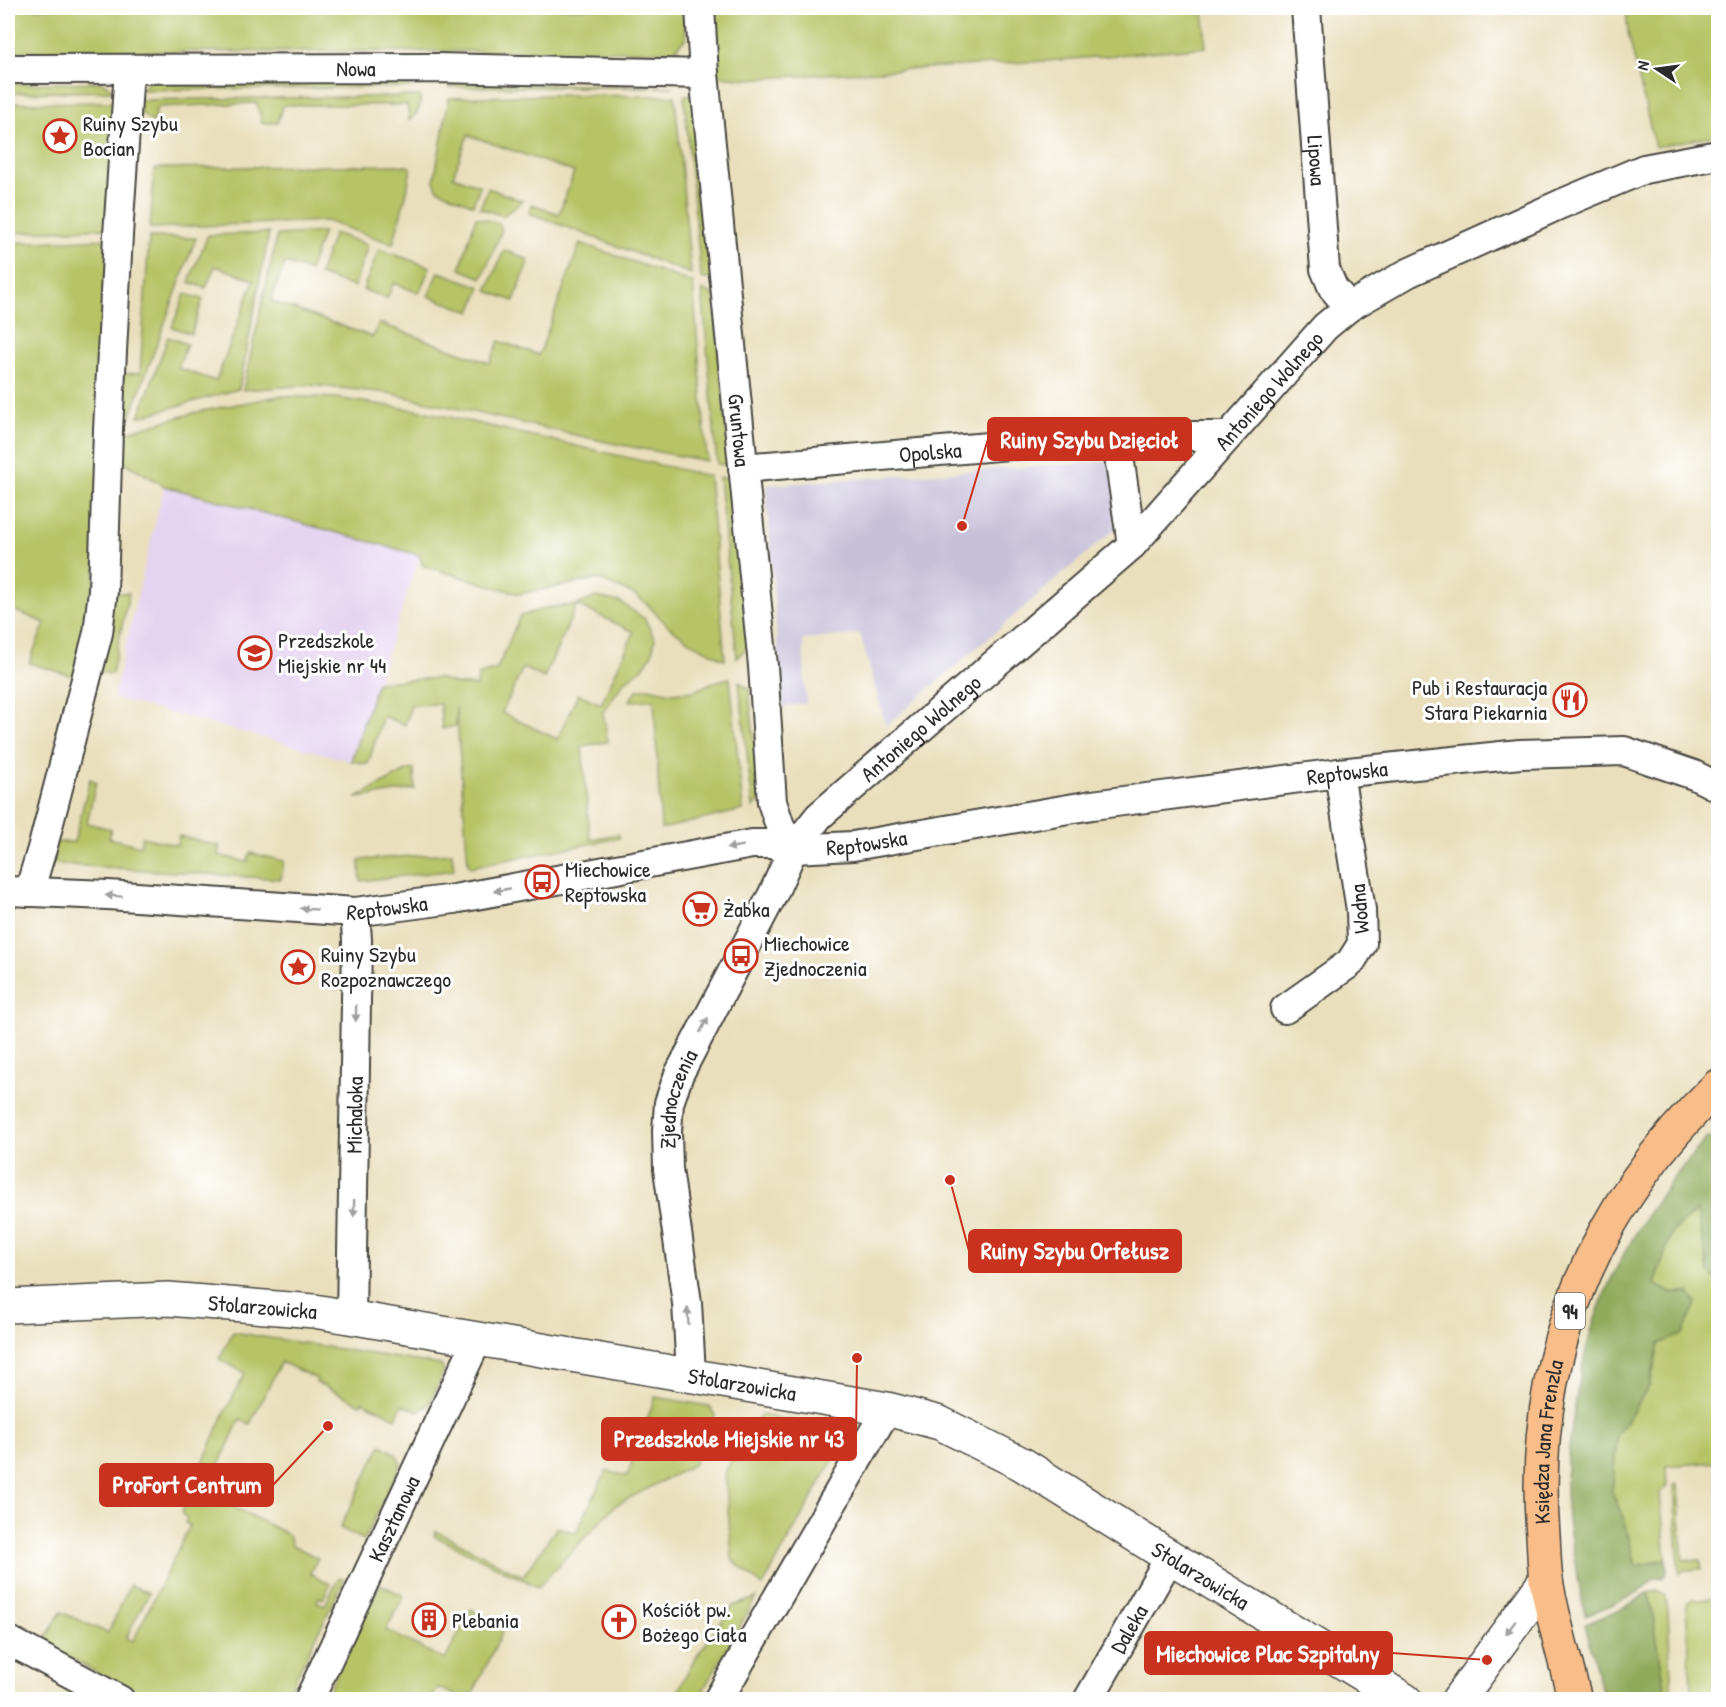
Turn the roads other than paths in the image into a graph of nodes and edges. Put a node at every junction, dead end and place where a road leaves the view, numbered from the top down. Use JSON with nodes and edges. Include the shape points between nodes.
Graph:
{"nodes":[{"id":1,"x":700,"y":8,"type":"edge"},
{"id":2,"x":1306,"y":8,"type":"edge"},
{"id":3,"x":8,"y":69,"type":"edge"},
{"id":4,"x":129,"y":70,"type":"junction"},
{"id":5,"x":704,"y":74,"type":"junction"},
{"id":6,"x":1719,"y":155,"type":"edge"},
{"id":7,"x":1349,"y":307,"type":"junction"},
{"id":8,"x":1116,"y":436,"type":"junction"},
{"id":9,"x":1228,"y":436,"type":"junction"},
{"id":10,"x":743,"y":468,"type":"junction"},
{"id":11,"x":1132,"y":545,"type":"junction"},
{"id":12,"x":1339,"y":773,"type":"junction"},
{"id":13,"x":1719,"y":787,"type":"edge"},
{"id":14,"x":793,"y":849,"type":"junction"},
{"id":15,"x":18,"y":892,"type":"edge"},
{"id":16,"x":355,"y":912,"type":"junction"},
{"id":17,"x":1285,"y":1009,"type":"dead end"},
{"id":18,"x":1719,"y":1086,"type":"edge"},
{"id":19,"x":8,"y":1306,"type":"edge"},
{"id":20,"x":351,"y":1317,"type":"junction"},
{"id":21,"x":477,"y":1338,"type":"junction"},
{"id":22,"x":691,"y":1374,"type":"junction"},
{"id":23,"x":887,"y":1409,"type":"junction"},
{"id":24,"x":1170,"y":1557,"type":"junction"},
{"id":25,"x":1546,"y":1580,"type":"junction"},
{"id":26,"x":8,"y":1640,"type":"edge"},
{"id":27,"x":1391,"y":1696,"type":"edge"},
{"id":28,"x":120,"y":1700,"type":"edge"},
{"id":29,"x":309,"y":1700,"type":"edge"},
{"id":30,"x":718,"y":1700,"type":"edge"},
{"id":31,"x":1088,"y":1700,"type":"edge"},
{"id":32,"x":1458,"y":1700,"type":"edge"},
{"id":33,"x":1575,"y":1700,"type":"edge"}],
"edges":[{"from":1,"to":5,"type":"street","name":"Gruntowa"},
{"from":2,"to":7,"type":"street","name":"Lipowa","via":[[1325,269],[1333,288]]},
{"from":3,"to":4,"type":"street","name":"Nowa"},
{"from":4,"to":5,"type":"street","name":"Nowa","via":[[435,68]]},
{"from":4,"to":15,"type":"street","via":[[108,430],[104,579],[98,633],[44,842]]},
{"from":5,"to":10,"type":"street","name":"Gruntowa"},
{"from":6,"to":7,"type":"street","name":"Antoniego Wolnego","via":[[1644,169],[1408,273]]},
{"from":7,"to":9,"type":"street","name":"Antoniego Wolnego","via":[[1325,327]]},
{"from":8,"to":9,"type":"street","name":"Opolska"},
{"from":8,"to":10,"type":"street","name":"Opolska"},
{"from":8,"to":11,"type":"street"},
{"from":9,"to":11,"type":"street","name":"Antoniego Wolnego"},
{"from":10,"to":14,"type":"street","name":"Gruntowa","via":[[772,802]]},
{"from":11,"to":14,"type":"street","name":"Antoniego Wolnego","via":[[819,816]]},
{"from":12,"to":13,"type":"street","name":"Reptowska","via":[[1520,754],[1607,750],[1624,751]]},
{"from":12,"to":14,"type":"street","name":"Reptowska","via":[[1092,805],[853,846]]},
{"from":12,"to":17,"type":"street","name":"Wodna","via":[[1361,910],[1362,944],[1350,963]]},
{"from":14,"to":16,"type":"street","name":"Reptowska","one_way":true,"via":[[753,844],[454,899]]},
{"from":22,"to":14,"type":"street","name":"Zjednoczenia","one_way":true,"via":[[687,1303],[668,1169],[669,1103],[679,1074]]},
{"from":16,"to":15,"type":"street","name":"Reptowska","one_way":true},
{"from":16,"to":20,"type":"street","name":"Michaloka","one_way":true},
{"from":18,"to":25,"type":"main road","name":"Księdza Jana Frenzla","number":"94","via":[[1662,1145],[1635,1184],[1606,1229],[1570,1308],[1557,1349],[1541,1452],[1540,1505]]},
{"from":19,"to":20,"type":"street","name":"Stolarzowicka","via":[[168,1299]]},
{"from":20,"to":21,"type":"street","name":"Stolarzowicka"},
{"from":21,"to":22,"type":"street","name":"Stolarzowicka"},
{"from":21,"to":29,"type":"street","name":"Kasztanowa"},
{"from":22,"to":23,"type":"street","name":"Stolarzowicka"},
{"from":23,"to":24,"type":"street","name":"Stolarzowicka","via":[[939,1423],[1022,1464]]},
{"from":23,"to":30,"type":"street"},
{"from":24,"to":27,"type":"street","name":"Stolarzowicka"},
{"from":24,"to":31,"type":"street","name":"Daleka"},
{"from":25,"to":32,"type":"street","one_way":true},
{"from":25,"to":33,"type":"main road","name":"Księdza Jana Frenzla","number":"94"},
{"from":26,"to":28,"type":"street"}]}
